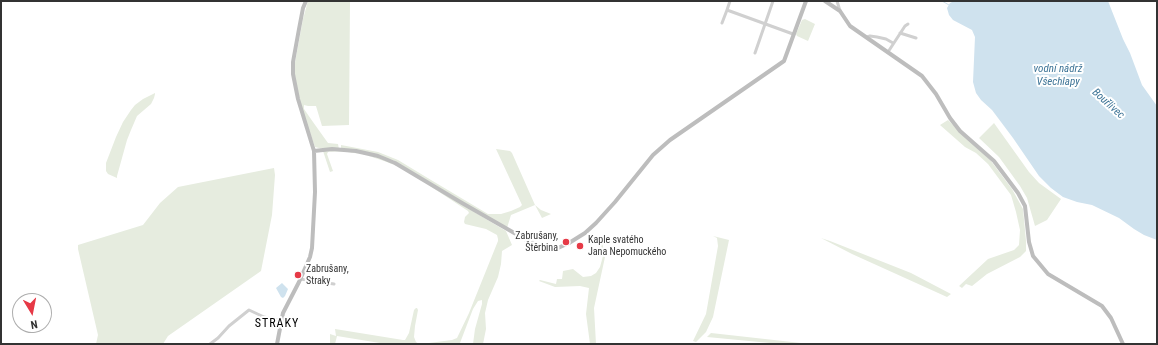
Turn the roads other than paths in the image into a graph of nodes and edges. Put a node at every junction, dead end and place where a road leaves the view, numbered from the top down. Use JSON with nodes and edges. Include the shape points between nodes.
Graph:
{"nodes":[{"id":1,"x":306,"y":1,"type":"edge"},
{"id":2,"x":730,"y":1,"type":"edge"},
{"id":3,"x":773,"y":1,"type":"edge"},
{"id":4,"x":806,"y":1,"type":"edge"},
{"id":5,"x":825,"y":1,"type":"edge"},
{"id":6,"x":838,"y":1,"type":"edge"},
{"id":7,"x":727,"y":10,"type":"junction"},
{"id":8,"x":840,"y":10,"type":"junction"},
{"id":9,"x":722,"y":23,"type":"dead end"},
{"id":10,"x":765,"y":24,"type":"junction"},
{"id":11,"x":908,"y":24,"type":"dead end"},
{"id":12,"x":900,"y":33,"type":"junction"},
{"id":13,"x":793,"y":34,"type":"junction"},
{"id":14,"x":867,"y":37,"type":"junction"},
{"id":15,"x":916,"y":38,"type":"dead end"},
{"id":16,"x":893,"y":43,"type":"junction"},
{"id":17,"x":888,"y":52,"type":"junction"},
{"id":18,"x":755,"y":53,"type":"dead end"},
{"id":19,"x":314,"y":151,"type":"junction"},
{"id":20,"x":300,"y":279,"type":"junction"},
{"id":21,"x":334,"y":284,"type":"dead end"},
{"id":22,"x":282,"y":321,"type":"junction"},
{"id":23,"x":210,"y":344,"type":"edge"},
{"id":24,"x":277,"y":344,"type":"edge"},
{"id":25,"x":1122,"y":344,"type":"edge"}],
"edges":[{"from":1,"to":19,"type":"street","via":[[293,74]]},
{"from":2,"to":7,"type":"street"},
{"from":3,"to":10,"type":"street"},
{"from":4,"to":13,"type":"street"},
{"from":5,"to":8,"type":"street"},
{"from":6,"to":8,"type":"street"},
{"from":7,"to":9,"type":"street"},
{"from":7,"to":10,"type":"street"},
{"from":8,"to":14,"type":"street","via":[[850,26]]},
{"from":10,"to":13,"type":"street"},
{"from":10,"to":18,"type":"street"},
{"from":11,"to":12,"type":"street"},
{"from":12,"to":15,"type":"street"},
{"from":12,"to":16,"type":"street"},
{"from":13,"to":19,"type":"street","via":[[784,61],[670,140],[653,155],[596,223],[585,233],[558,248],[530,242],[395,163],[378,156],[332,149]]},
{"from":14,"to":16,"type":"street","via":[[878,37]]},
{"from":14,"to":17,"type":"street"},
{"from":16,"to":17,"type":"street"},
{"from":17,"to":25,"type":"street","via":[[922,76],[960,130],[994,161],[1025,206],[1033,256],[1048,274],[1102,306],[1111,318]]},
{"from":19,"to":20,"type":"street","via":[[312,248]]},
{"from":20,"to":21,"type":"street"},
{"from":20,"to":22,"type":"street","via":[[283,313]]},
{"from":22,"to":23,"type":"street","via":[[249,310]]},
{"from":22,"to":24,"type":"street"}]}
